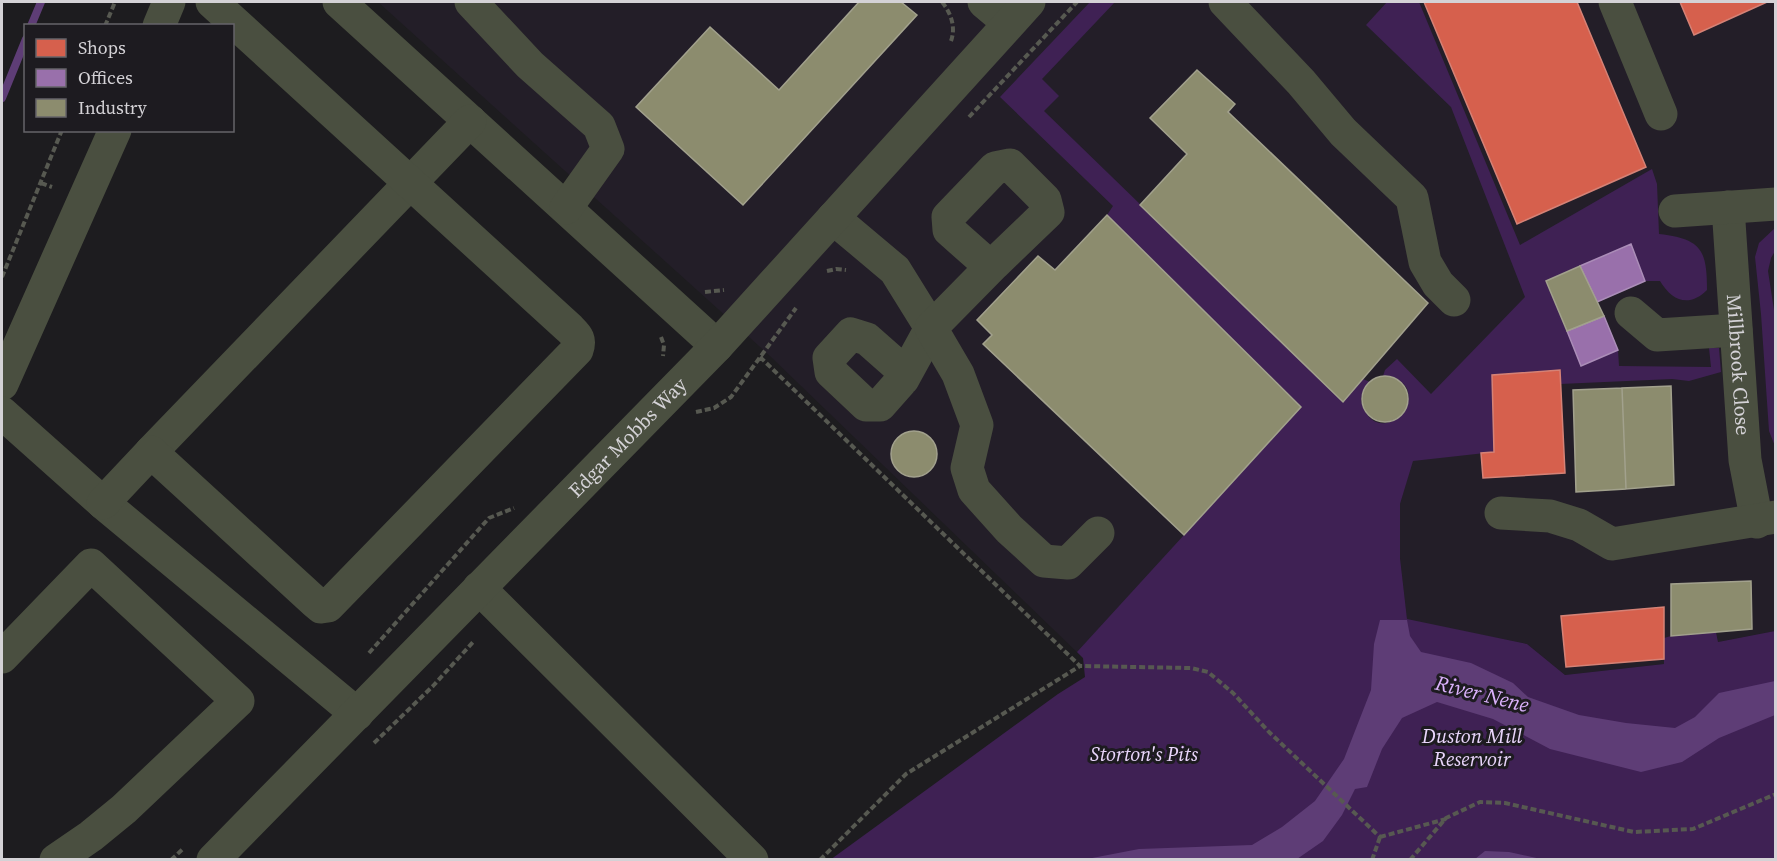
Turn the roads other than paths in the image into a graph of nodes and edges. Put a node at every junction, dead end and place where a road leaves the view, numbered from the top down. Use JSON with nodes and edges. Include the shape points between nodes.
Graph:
{"nodes":[{"id":1,"x":169,"y":2,"type":"edge"},
{"id":2,"x":212,"y":2,"type":"edge"},
{"id":3,"x":339,"y":2,"type":"edge"},
{"id":4,"x":471,"y":2,"type":"edge"},
{"id":5,"x":984,"y":2,"type":"edge"},
{"id":6,"x":1615,"y":2,"type":"edge"},
{"id":7,"x":1234,"y":4,"type":"edge"},
{"id":8,"x":1019,"y":12,"type":"edge"},
{"id":9,"x":160,"y":24,"type":"edge"},
{"id":10,"x":1661,"y":114,"type":"dead end"},
{"id":11,"x":470,"y":121,"type":"junction"},
{"id":12,"x":114,"y":132,"type":"edge"},
{"id":13,"x":411,"y":182,"type":"junction"},
{"id":14,"x":1776,"y":204,"type":"edge"},
{"id":15,"x":1728,"y":207,"type":"junction"},
{"id":16,"x":566,"y":208,"type":"junction"},
{"id":17,"x":1675,"y":211,"type":"dead end"},
{"id":18,"x":833,"y":218,"type":"junction"},
{"id":19,"x":994,"y":264,"type":"dead end"},
{"id":20,"x":1454,"y":300,"type":"dead end"},
{"id":21,"x":1631,"y":313,"type":"dead end"},
{"id":22,"x":931,"y":328,"type":"junction"},
{"id":23,"x":1736,"y":330,"type":"junction"},
{"id":24,"x":717,"y":346,"type":"junction"},
{"id":25,"x":903,"y":379,"type":"dead end"},
{"id":26,"x":2,"y":384,"type":"edge"},
{"id":27,"x":2,"y":413,"type":"edge"},
{"id":28,"x":151,"y":452,"type":"junction"},
{"id":29,"x":103,"y":503,"type":"junction"},
{"id":30,"x":1501,"y":513,"type":"dead end"},
{"id":31,"x":1767,"y":520,"type":"edge"},
{"id":32,"x":1098,"y":533,"type":"dead end"},
{"id":33,"x":478,"y":588,"type":"junction"},
{"id":34,"x":2,"y":657,"type":"edge"},
{"id":35,"x":357,"y":714,"type":"junction"},
{"id":36,"x":56,"y":860,"type":"edge"},
{"id":37,"x":213,"y":860,"type":"edge"},
{"id":38,"x":752,"y":860,"type":"edge"}],
"edges":[{"from":1,"to":9,"type":"street"},
{"from":2,"to":13,"type":"street"},
{"from":3,"to":11,"type":"street"},
{"from":4,"to":16,"type":"street","via":[[530,65],[599,126],[608,149]]},
{"from":5,"to":8,"type":"street"},
{"from":6,"to":10,"type":"street"},
{"from":7,"to":20,"type":"street","via":[[1343,132],[1412,198],[1425,261],[1438,284]]},
{"from":8,"to":18,"type":"street","name":"Edgar Mobbs Way"},
{"from":11,"to":13,"type":"street"},
{"from":11,"to":16,"type":"street"},
{"from":12,"to":26,"type":"street"},
{"from":13,"to":28,"type":"street"},
{"from":13,"to":28,"type":"street","via":[[578,337],[577,350],[548,381],[328,606],[321,607],[315,602]]},
{"from":14,"to":15,"type":"street"},
{"from":15,"to":17,"type":"street"},
{"from":15,"to":23,"type":"street","name":"Millbrook Close"},
{"from":16,"to":24,"type":"street"},
{"from":18,"to":22,"type":"street","via":[[895,270]]},
{"from":18,"to":24,"type":"street","name":"Edgar Mobbs Way"},
{"from":19,"to":22,"type":"street"},
{"from":21,"to":23,"type":"street","via":[[1657,334]]},
{"from":22,"to":25,"type":"street"},
{"from":22,"to":32,"type":"street","via":[[958,374],[977,425],[967,468],[974,490],[1044,561],[1068,563]]},
{"from":23,"to":31,"type":"street","name":"Millbrook Close","via":[[1745,460]]},
{"from":24,"to":33,"type":"street","name":"Edgar Mobbs Way"},
{"from":27,"to":29,"type":"street"},
{"from":28,"to":29,"type":"street"},
{"from":29,"to":35,"type":"street"},
{"from":30,"to":31,"type":"street","via":[[1550,516],[1579,525],[1612,544]]},
{"from":33,"to":35,"type":"street","name":"Edgar Mobbs Way"},
{"from":33,"to":38,"type":"street"},
{"from":34,"to":36,"type":"street","via":[[91,566],[238,701],[124,809]]},
{"from":35,"to":37,"type":"street","name":"Edgar Mobbs Way"}]}
